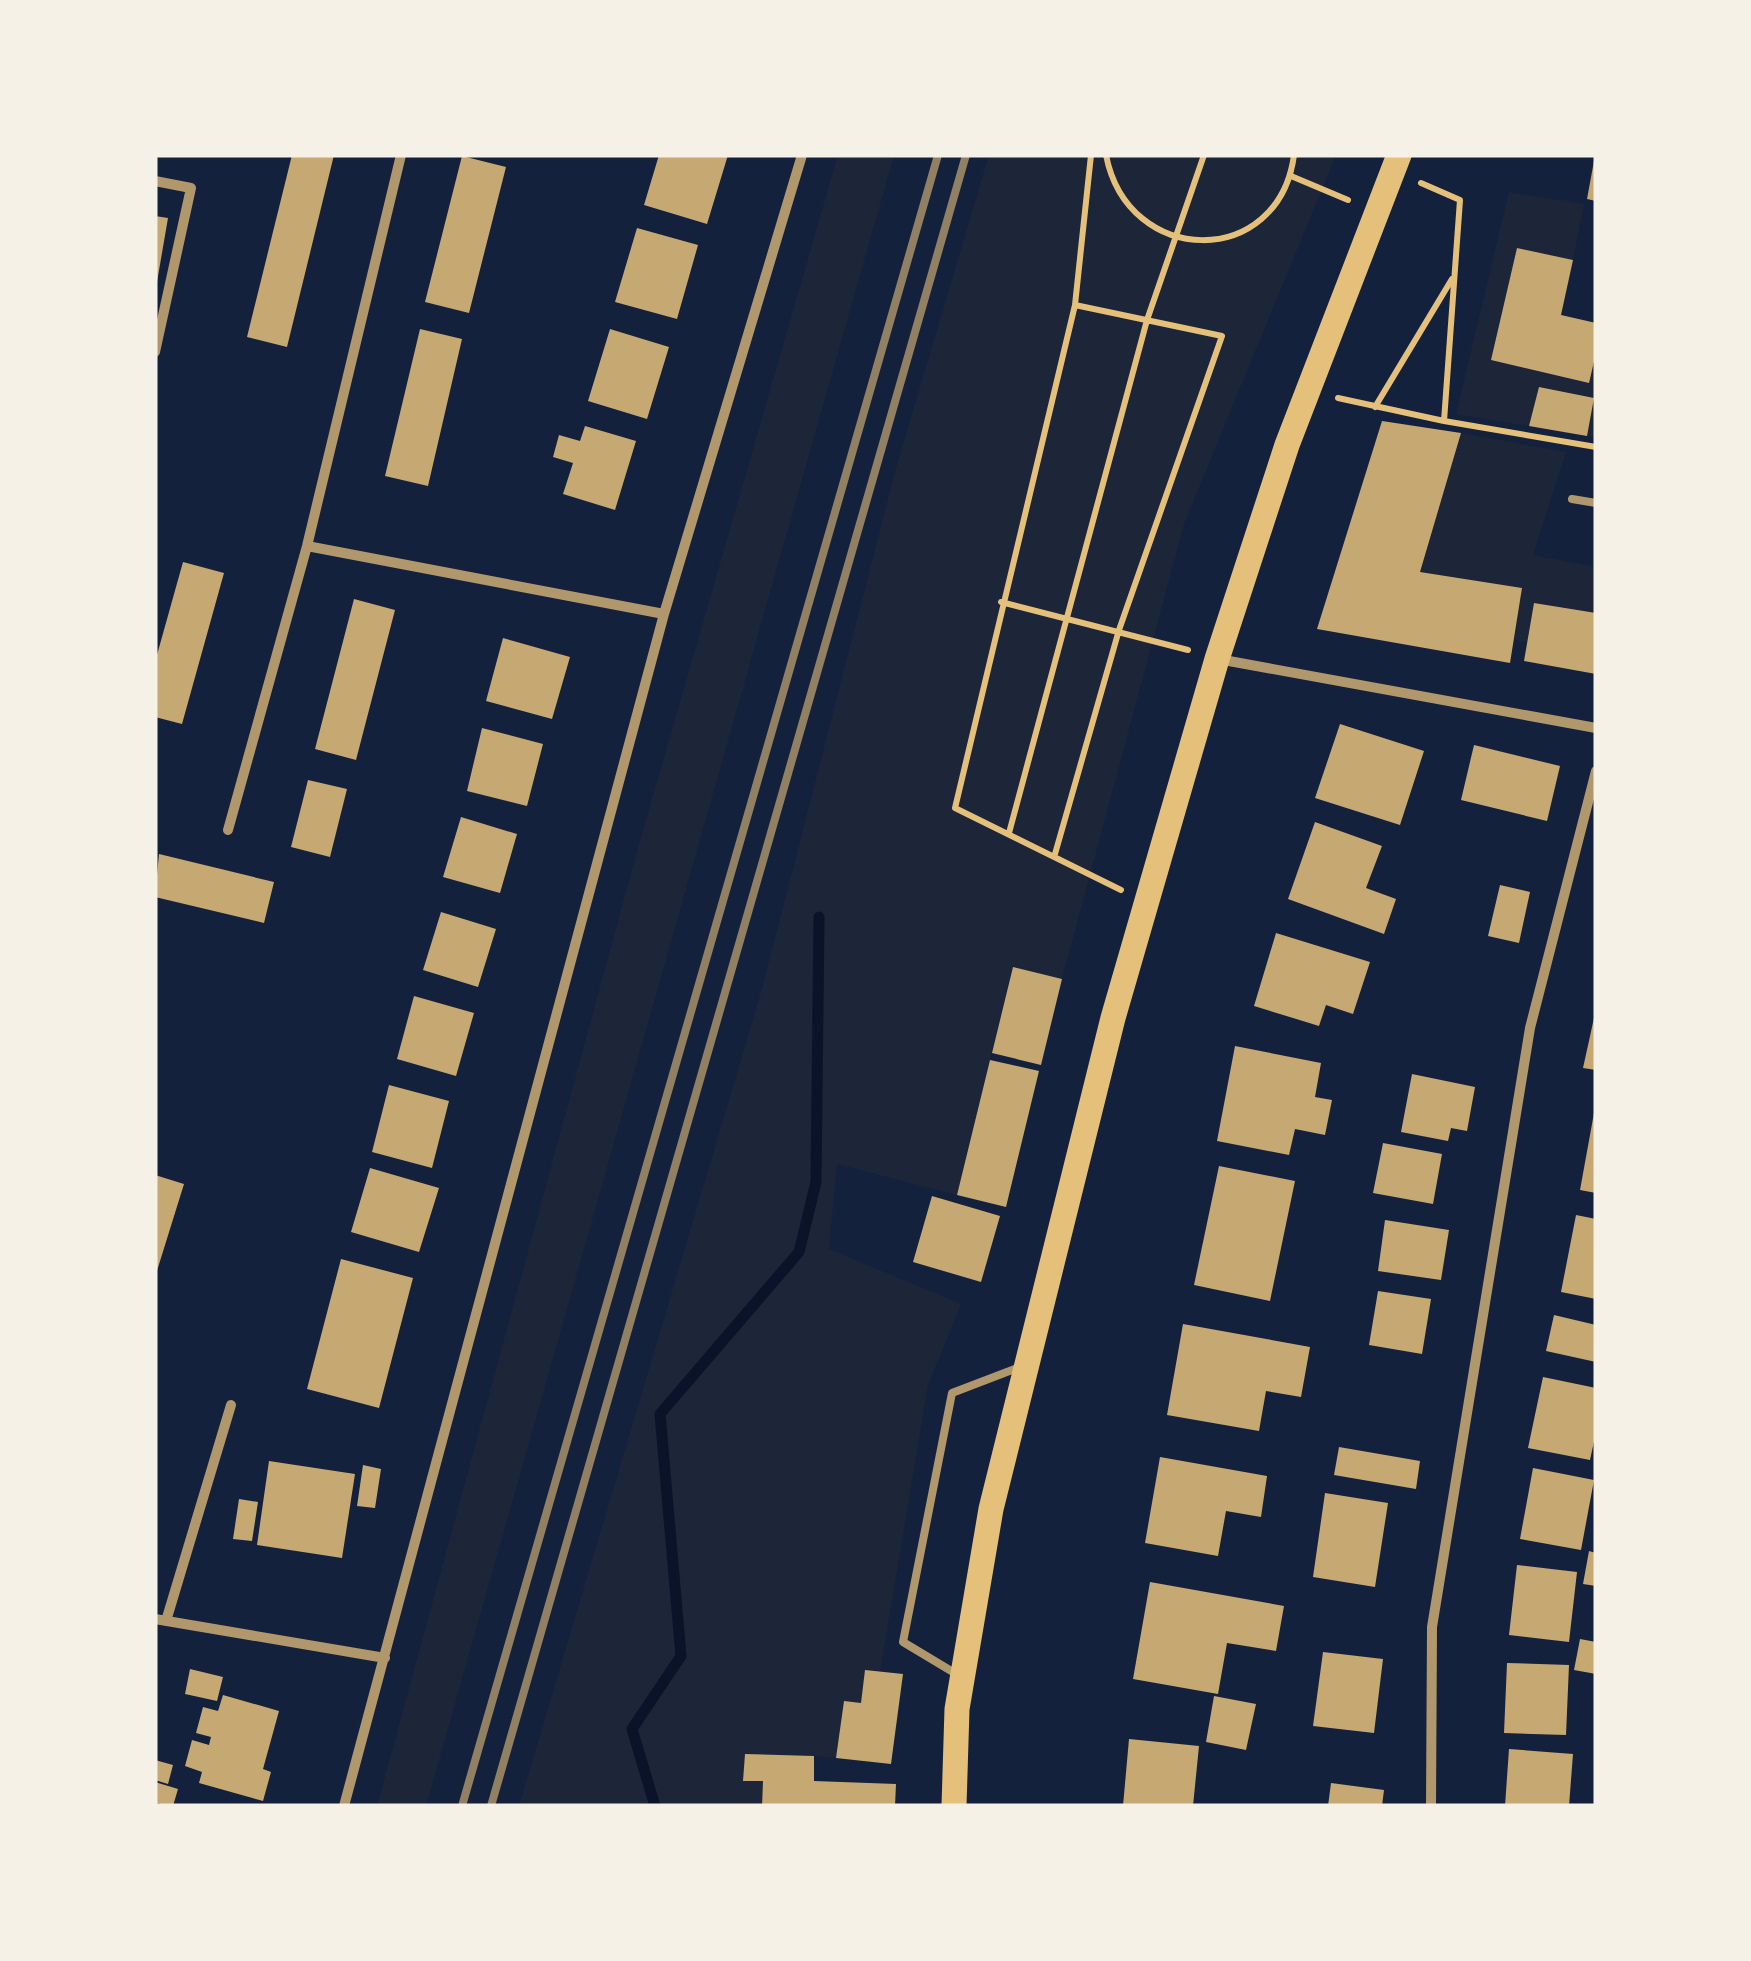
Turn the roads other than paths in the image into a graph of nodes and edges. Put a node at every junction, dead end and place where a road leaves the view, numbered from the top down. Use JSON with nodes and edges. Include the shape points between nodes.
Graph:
{"nodes":[{"id":1,"x":400,"y":155,"type":"edge"},
{"id":2,"x":802,"y":155,"type":"edge"},
{"id":3,"x":1399,"y":155,"type":"edge"},
{"id":4,"x":155,"y":181,"type":"edge"},
{"id":5,"x":155,"y":352,"type":"edge"},
{"id":6,"x":1572,"y":499,"type":"dead end"},
{"id":7,"x":1596,"y":504,"type":"edge"},
{"id":8,"x":307,"y":546,"type":"junction"},
{"id":9,"x":664,"y":614,"type":"junction"},
{"id":10,"x":1217,"y":658,"type":"junction"},
{"id":11,"x":1596,"y":728,"type":"edge"},
{"id":12,"x":1596,"y":771,"type":"edge"},
{"id":13,"x":228,"y":830,"type":"dead end"},
{"id":14,"x":1027,"y":1364,"type":"junction"},
{"id":15,"x":231,"y":1405,"type":"dead end"},
{"id":16,"x":161,"y":1620,"type":"edge"},
{"id":17,"x":385,"y":1658,"type":"junction"},
{"id":18,"x":962,"y":1678,"type":"junction"},
{"id":19,"x":344,"y":1806,"type":"edge"},
{"id":20,"x":954,"y":1806,"type":"edge"},
{"id":21,"x":1431,"y":1806,"type":"edge"}],
"edges":[{"from":1,"to":8,"type":"street"},
{"from":2,"to":9,"type":"street"},
{"from":3,"to":10,"type":"main road","via":[[1287,446]]},
{"from":4,"to":5,"type":"street","via":[[191,188]]},
{"from":6,"to":7,"type":"lane"},
{"from":8,"to":9,"type":"street"},
{"from":8,"to":13,"type":"street"},
{"from":9,"to":17,"type":"street"},
{"from":10,"to":11,"type":"street"},
{"from":10,"to":14,"type":"main road","via":[[1145,903]]},
{"from":12,"to":21,"type":"street","via":[[1530,1028],[1432,1627]]},
{"from":14,"to":18,"type":"main road","via":[[991,1509]]},
{"from":14,"to":18,"type":"lane","via":[[952,1392],[903,1642]]},
{"from":15,"to":16,"type":"street"},
{"from":16,"to":17,"type":"street"},
{"from":17,"to":19,"type":"street"},
{"from":18,"to":20,"type":"main road"}]}
